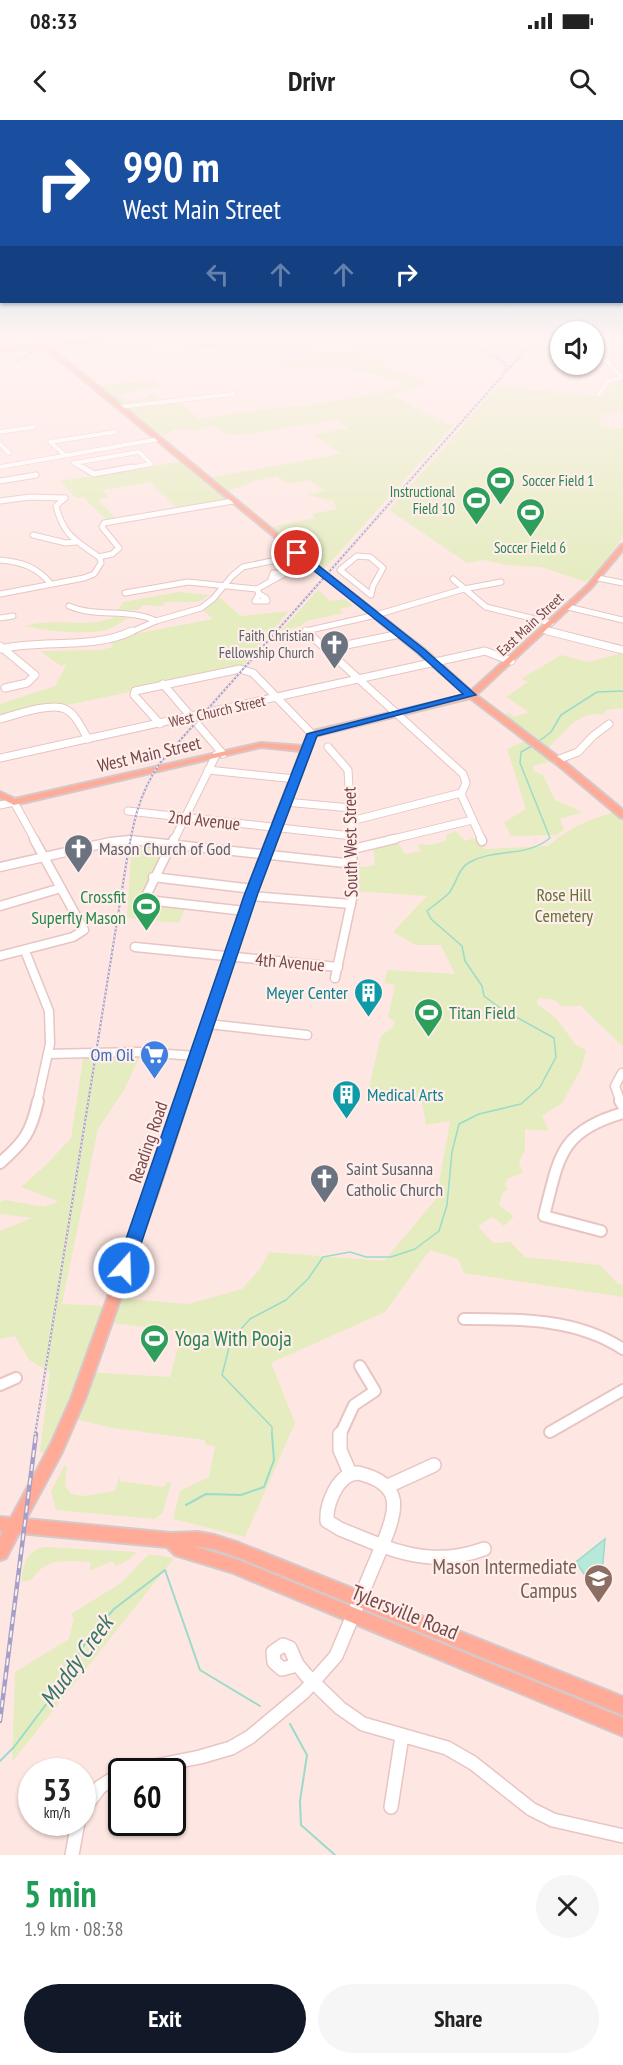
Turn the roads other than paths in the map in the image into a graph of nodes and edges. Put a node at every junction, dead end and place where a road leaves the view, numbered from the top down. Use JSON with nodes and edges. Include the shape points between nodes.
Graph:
{"nodes":[{"id":1,"x":135,"y":420,"type":"edge"},
{"id":2,"x":34,"y":427,"type":"dead end"},
{"id":3,"x":0,"y":432,"type":"edge"},
{"id":4,"x":115,"y":432,"type":"dead end"},
{"id":5,"x":159,"y":439,"type":"junction"},
{"id":6,"x":0,"y":444,"type":"edge"},
{"id":7,"x":96,"y":449,"type":"junction"},
{"id":8,"x":9,"y":453,"type":"dead end"},
{"id":9,"x":65,"y":455,"type":"junction"},
{"id":10,"x":105,"y":457,"type":"junction"},
{"id":11,"x":0,"y":467,"type":"edge"},
{"id":12,"x":36,"y":475,"type":"dead end"},
{"id":13,"x":0,"y":481,"type":"edge"},
{"id":14,"x":0,"y":501,"type":"edge"},
{"id":15,"x":233,"y":501,"type":"junction"},
{"id":16,"x":33,"y":535,"type":"dead end"},
{"id":17,"x":76,"y":542,"type":"junction"},
{"id":18,"x":623,"y":546,"type":"edge"},
{"id":19,"x":300,"y":555,"type":"junction"},
{"id":20,"x":99,"y":557,"type":"junction"},
{"id":21,"x":0,"y":560,"type":"edge"},
{"id":22,"x":598,"y":578,"type":"junction"},
{"id":23,"x":272,"y":579,"type":"dead end"},
{"id":24,"x":453,"y":579,"type":"dead end"},
{"id":25,"x":501,"y":582,"type":"dead end"},
{"id":26,"x":623,"y":583,"type":"edge"},
{"id":27,"x":51,"y":584,"type":"junction"},
{"id":28,"x":225,"y":585,"type":"junction"},
{"id":29,"x":464,"y":589,"type":"junction"},
{"id":30,"x":125,"y":593,"type":"dead end"},
{"id":31,"x":0,"y":594,"type":"edge"},
{"id":32,"x":371,"y":595,"type":"junction"},
{"id":33,"x":357,"y":601,"type":"junction"},
{"id":34,"x":69,"y":606,"type":"dead end"},
{"id":35,"x":568,"y":607,"type":"junction"},
{"id":36,"x":376,"y":615,"type":"junction"},
{"id":37,"x":13,"y":616,"type":"dead end"},
{"id":38,"x":0,"y":618,"type":"edge"},
{"id":39,"x":623,"y":620,"type":"edge"},
{"id":40,"x":156,"y":621,"type":"junction"},
{"id":41,"x":551,"y":623,"type":"junction"},
{"id":42,"x":543,"y":630,"type":"junction"},
{"id":43,"x":400,"y":634,"type":"junction"},
{"id":44,"x":1,"y":647,"type":"edge"},
{"id":45,"x":327,"y":649,"type":"junction"},
{"id":46,"x":623,"y":650,"type":"edge"},
{"id":47,"x":511,"y":661,"type":"junction"},
{"id":48,"x":434,"y":663,"type":"junction"},
{"id":49,"x":240,"y":669,"type":"joint"},
{"id":50,"x":359,"y":679,"type":"junction"},
{"id":51,"x":163,"y":684,"type":"junction"},
{"id":52,"x":459,"y":685,"type":"junction"},
{"id":53,"x":4,"y":688,"type":"dead end"},
{"id":54,"x":482,"y":688,"type":"junction"},
{"id":55,"x":135,"y":691,"type":"joint"},
{"id":56,"x":471,"y":695,"type":"junction"},
{"id":57,"x":277,"y":697,"type":"junction"},
{"id":58,"x":397,"y":713,"type":"junction"},
{"id":59,"x":190,"y":717,"type":"junction"},
{"id":60,"x":0,"y":719,"type":"edge"},
{"id":61,"x":160,"y":724,"type":"junction"},
{"id":62,"x":609,"y":724,"type":"dead end"},
{"id":63,"x":315,"y":733,"type":"junction"},
{"id":64,"x":88,"y":739,"type":"junction"},
{"id":65,"x":328,"y":747,"type":"dead end"},
{"id":66,"x":306,"y":749,"type":"junction"},
{"id":67,"x":219,"y":755,"type":"junction"},
{"id":68,"x":0,"y":758,"type":"edge"},
{"id":69,"x":557,"y":760,"type":"junction"},
{"id":70,"x":208,"y":770,"type":"junction"},
{"id":71,"x":295,"y":779,"type":"junction"},
{"id":72,"x":596,"y":790,"type":"junction"},
{"id":73,"x":461,"y":793,"type":"junction"},
{"id":74,"x":0,"y":795,"type":"edge"},
{"id":75,"x":14,"y":802,"type":"junction"},
{"id":76,"x":285,"y":802,"type":"junction"},
{"id":77,"x":0,"y":805,"type":"edge"},
{"id":78,"x":623,"y":807,"type":"edge"},
{"id":79,"x":351,"y":808,"type":"junction"},
{"id":80,"x":128,"y":811,"type":"dead end"},
{"id":81,"x":623,"y":815,"type":"edge"},
{"id":82,"x":184,"y":817,"type":"junction"},
{"id":83,"x":472,"y":820,"type":"junction"},
{"id":84,"x":351,"y":821,"type":"junction"},
{"id":85,"x":276,"y":828,"type":"junction"},
{"id":86,"x":352,"y":836,"type":"junction"},
{"id":87,"x":482,"y":841,"type":"dead end"},
{"id":88,"x":170,"y":844,"type":"junction"},
{"id":89,"x":353,"y":849,"type":"junction"},
{"id":90,"x":265,"y":855,"type":"junction"},
{"id":91,"x":44,"y":856,"type":"junction"},
{"id":92,"x":354,"y":864,"type":"junction"},
{"id":93,"x":0,"y":867,"type":"edge"},
{"id":94,"x":153,"y":878,"type":"junction"},
{"id":95,"x":61,"y":888,"type":"junction"},
{"id":96,"x":252,"y":893,"type":"junction"},
{"id":97,"x":351,"y":904,"type":"junction"},
{"id":98,"x":0,"y":906,"type":"edge"},
{"id":99,"x":246,"y":911,"type":"junction"},
{"id":100,"x":135,"y":946,"type":"dead end"},
{"id":101,"x":25,"y":951,"type":"junction"},
{"id":102,"x":0,"y":956,"type":"edge"},
{"id":103,"x":230,"y":957,"type":"junction"},
{"id":104,"x":338,"y":966,"type":"junction"},
{"id":105,"x":335,"y":978,"type":"dead end"},
{"id":106,"x":208,"y":1024,"type":"junction"},
{"id":107,"x":307,"y":1035,"type":"dead end"},
{"id":108,"x":48,"y":1054,"type":"junction"},
{"id":109,"x":197,"y":1056,"type":"junction"},
{"id":110,"x":622,"y":1073,"type":"edge"},
{"id":111,"x":623,"y":1106,"type":"edge"},
{"id":112,"x":623,"y":1113,"type":"edge"},
{"id":113,"x":0,"y":1162,"type":"edge"},
{"id":114,"x":601,"y":1231,"type":"dead end"},
{"id":115,"x":464,"y":1318,"type":"dead end"},
{"id":116,"x":623,"y":1349,"type":"edge"},
{"id":117,"x":360,"y":1366,"type":"dead end"},
{"id":118,"x":16,"y":1378,"type":"dead end"},
{"id":119,"x":0,"y":1385,"type":"edge"},
{"id":120,"x":623,"y":1390,"type":"edge"},
{"id":121,"x":550,"y":1432,"type":"dead end"},
{"id":122,"x":434,"y":1465,"type":"dead end"},
{"id":123,"x":350,"y":1473,"type":"junction"},
{"id":124,"x":387,"y":1486,"type":"junction"},
{"id":125,"x":4,"y":1528,"type":"edge"},
{"id":126,"x":382,"y":1546,"type":"junction"},
{"id":127,"x":484,"y":1549,"type":"dead end"},
{"id":128,"x":0,"y":1553,"type":"edge"},
{"id":129,"x":356,"y":1607,"type":"junction"},
{"id":130,"x":297,"y":1665,"type":"dead end"},
{"id":131,"x":314,"y":1682,"type":"junction"},
{"id":132,"x":623,"y":1706,"type":"edge"},
{"id":133,"x":623,"y":1726,"type":"edge"},
{"id":134,"x":402,"y":1736,"type":"junction"},
{"id":135,"x":186,"y":1759,"type":"edge"},
{"id":136,"x":108,"y":1782,"type":"edge"},
{"id":137,"x":96,"y":1792,"type":"edge"},
{"id":138,"x":391,"y":1807,"type":"dead end"},
{"id":139,"x":74,"y":1836,"type":"edge"},
{"id":140,"x":623,"y":1836,"type":"edge"},
{"id":141,"x":72,"y":1855,"type":"edge"}],
"edges":[{"from":1,"to":5,"type":"main road"},
{"from":2,"to":3,"type":"street"},
{"from":4,"to":9,"type":"street","via":[[50,442]]},
{"from":5,"to":7,"type":"street"},
{"from":5,"to":15,"type":"main road"},
{"from":6,"to":8,"type":"street"},
{"from":7,"to":9,"type":"street"},
{"from":7,"to":10,"type":"street"},
{"from":9,"to":11,"type":"street"},
{"from":10,"to":10,"type":"street","via":[[74,463],[94,474],[152,463],[139,452]]},
{"from":12,"to":13,"type":"street"},
{"from":14,"to":17,"type":"street","via":[[65,498],[57,509],[64,532]]},
{"from":15,"to":19,"type":"main road"},
{"from":15,"to":20,"type":"street","via":[[104,524],[102,527],[119,548]]},
{"from":16,"to":17,"type":"street"},
{"from":17,"to":20,"type":"street"},
{"from":18,"to":22,"type":"main road","name":"East Main Street"},
{"from":19,"to":28,"type":"street","via":[[243,567]]},
{"from":19,"to":33,"type":"main road"},
{"from":20,"to":27,"type":"street","via":[[101,563],[94,574]]},
{"from":21,"to":27,"type":"street","via":[[30,565]]},
{"from":22,"to":26,"type":"street"},
{"from":22,"to":35,"type":"main road","name":"East Main Street"},
{"from":23,"to":28,"type":"street","via":[[258,591]]},
{"from":24,"to":29,"type":"street"},
{"from":25,"to":29,"type":"street"},
{"from":27,"to":31,"type":"street"},
{"from":28,"to":30,"type":"street","via":[[193,582]]},
{"from":28,"to":40,"type":"street","via":[[201,608]]},
{"from":29,"to":36,"type":"street"},
{"from":29,"to":41,"type":"street","via":[[486,608]]},
{"from":32,"to":32,"type":"street","via":[[383,568],[370,557],[357,556],[340,570]]},
{"from":32,"to":33,"type":"street"},
{"from":33,"to":36,"type":"main road"},
{"from":34,"to":40,"type":"street","via":[[87,612],[139,613]]},
{"from":35,"to":39,"type":"street"},
{"from":35,"to":41,"type":"main road","name":"East Main Street"},
{"from":36,"to":43,"type":"main road"},
{"from":36,"to":45,"type":"street","via":[[306,630]]},
{"from":37,"to":38,"type":"street"},
{"from":40,"to":44,"type":"street","via":[[112,639]]},
{"from":41,"to":42,"type":"main road","name":"East Main Street"},
{"from":42,"to":46,"type":"street"},
{"from":42,"to":47,"type":"main road","name":"East Main Street"},
{"from":43,"to":45,"type":"street"},
{"from":43,"to":48,"type":"main road"},
{"from":44,"to":53,"type":"street","via":[[35,675],[27,683]]},
{"from":45,"to":50,"type":"street"},
{"from":47,"to":48,"type":"street","name":"West Church Street","via":[[485,651]]},
{"from":47,"to":54,"type":"main road","name":"East Main Street"},
{"from":48,"to":50,"type":"street","name":"West Church Street"},
{"from":48,"to":52,"type":"main road"},
{"from":49,"to":51,"type":"street"},
{"from":49,"to":57,"type":"street","via":[[252,672]]},
{"from":50,"to":57,"type":"street","name":"West Church Street"},
{"from":50,"to":58,"type":"street"},
{"from":51,"to":55,"type":"street"},
{"from":51,"to":59,"type":"street"},
{"from":52,"to":54,"type":"main road"},
{"from":52,"to":56,"type":"main road"},
{"from":54,"to":56,"type":"main road","name":"East Main Street"},
{"from":55,"to":61,"type":"street","via":[[134,695]]},
{"from":56,"to":58,"type":"main road"},
{"from":56,"to":69,"type":"main road"},
{"from":57,"to":59,"type":"street","name":"West Church Street"},
{"from":57,"to":63,"type":"street"},
{"from":58,"to":63,"type":"main road"},
{"from":58,"to":73,"type":"street","via":[[463,774],[466,783]]},
{"from":59,"to":61,"type":"street","name":"West Church Street"},
{"from":59,"to":67,"type":"street"},
{"from":60,"to":64,"type":"street","via":[[59,707],[69,713]]},
{"from":61,"to":64,"type":"street","name":"West Church Street"},
{"from":62,"to":69,"type":"street","via":[[583,750]]},
{"from":63,"to":66,"type":"main road","name":"Reading Road"},
{"from":64,"to":68,"type":"street","name":"West Church Street"},
{"from":65,"to":79,"type":"street","name":"South West Street","via":[[348,769]]},
{"from":66,"to":67,"type":"main road","name":"West Main Street","via":[[267,744]]},
{"from":66,"to":71,"type":"main road","name":"Reading Road"},
{"from":67,"to":70,"type":"street"},
{"from":67,"to":75,"type":"main road","name":"West Main Street"},
{"from":69,"to":72,"type":"main road"},
{"from":70,"to":71,"type":"street"},
{"from":70,"to":82,"type":"street"},
{"from":71,"to":76,"type":"main road","name":"Reading Road"},
{"from":72,"to":78,"type":"main road"},
{"from":72,"to":81,"type":"main road"},
{"from":73,"to":83,"type":"street"},
{"from":73,"to":84,"type":"street"},
{"from":74,"to":75,"type":"main road"},
{"from":75,"to":77,"type":"street","name":"West Main Street"},
{"from":75,"to":91,"type":"street"},
{"from":76,"to":79,"type":"street"},
{"from":76,"to":85,"type":"main road","name":"Reading Road"},
{"from":79,"to":84,"type":"street","name":"South West Street"},
{"from":80,"to":82,"type":"street","name":"2nd Avenue"},
{"from":82,"to":85,"type":"street","name":"2nd Avenue"},
{"from":82,"to":88,"type":"street"},
{"from":83,"to":87,"type":"street"},
{"from":83,"to":89,"type":"street"},
{"from":84,"to":86,"type":"street","name":"South West Street"},
{"from":85,"to":86,"type":"street","name":"2nd Avenue"},
{"from":85,"to":90,"type":"main road","name":"Reading Road"},
{"from":86,"to":89,"type":"street","name":"South West Street"},
{"from":88,"to":90,"type":"street"},
{"from":88,"to":91,"type":"street","via":[[118,841]]},
{"from":88,"to":94,"type":"street"},
{"from":89,"to":92,"type":"street","name":"South West Street"},
{"from":90,"to":92,"type":"street"},
{"from":90,"to":96,"type":"main road","name":"Reading Road"},
{"from":91,"to":93,"type":"street"},
{"from":91,"to":95,"type":"street"},
{"from":92,"to":97,"type":"street","name":"South West Street"},
{"from":94,"to":96,"type":"street"},
{"from":94,"to":99,"type":"street","via":[[147,897],[156,901]]},
{"from":95,"to":98,"type":"street"},
{"from":95,"to":101,"type":"street","via":[[84,932]]},
{"from":96,"to":97,"type":"street"},
{"from":96,"to":99,"type":"main road","name":"Reading Road"},
{"from":97,"to":104,"type":"street","name":"South West Street"},
{"from":99,"to":103,"type":"main road","name":"Reading Road"},
{"from":100,"to":103,"type":"street","name":"4th Avenue"},
{"from":101,"to":102,"type":"street"},
{"from":101,"to":108,"type":"street","via":[[49,1011]]},
{"from":103,"to":104,"type":"street","name":"4th Avenue"},
{"from":103,"to":106,"type":"main road","name":"Reading Road"},
{"from":104,"to":105,"type":"street","name":"South West Street"},
{"from":106,"to":107,"type":"street"},
{"from":106,"to":109,"type":"main road","name":"Reading Road"},
{"from":108,"to":109,"type":"street","via":[[142,1052]]},
{"from":108,"to":113,"type":"street","via":[[32,1127],[21,1144]]},
{"from":109,"to":125,"type":"main road","name":"Reading Road","via":[[78,1399],[57,1447]]},
{"from":110,"to":111,"type":"street","via":[[615,1088]]},
{"from":112,"to":114,"type":"street","via":[[587,1126],[574,1137],[564,1152],[544,1216]]},
{"from":115,"to":116,"type":"street","via":[[534,1320],[594,1333]]},
{"from":117,"to":123,"type":"street","via":[[375,1390],[354,1405],[340,1434],[340,1450]]},
{"from":118,"to":119,"type":"street"},
{"from":120,"to":121,"type":"street"},
{"from":122,"to":124,"type":"street"},
{"from":123,"to":124,"type":"street","via":[[362,1474]]},
{"from":123,"to":126,"type":"street","via":[[343,1479],[326,1518],[336,1527]]},
{"from":124,"to":126,"type":"street","via":[[396,1508]]},
{"from":125,"to":128,"type":"main road","name":"Reading Road"},
{"from":125,"to":129,"type":"main road","name":"Tylersville Road","via":[[171,1540],[181,1550]]},
{"from":126,"to":127,"type":"street","via":[[411,1557],[438,1560]]},
{"from":126,"to":129,"type":"street"},
{"from":129,"to":131,"type":"street","via":[[337,1654]]},
{"from":129,"to":132,"type":"main road","name":"Tylersville Road"},
{"from":129,"to":133,"type":"main road","name":"Tylersville Road"},
{"from":130,"to":131,"type":"street"},
{"from":131,"to":134,"type":"street","via":[[359,1722]]},
{"from":131,"to":135,"type":"street","via":[[239,1744],[226,1751]]},
{"from":134,"to":138,"type":"street"},
{"from":134,"to":140,"type":"street","via":[[452,1750],[544,1816]]},
{"from":136,"to":137,"type":"street"},
{"from":139,"to":141,"type":"street"}]}
